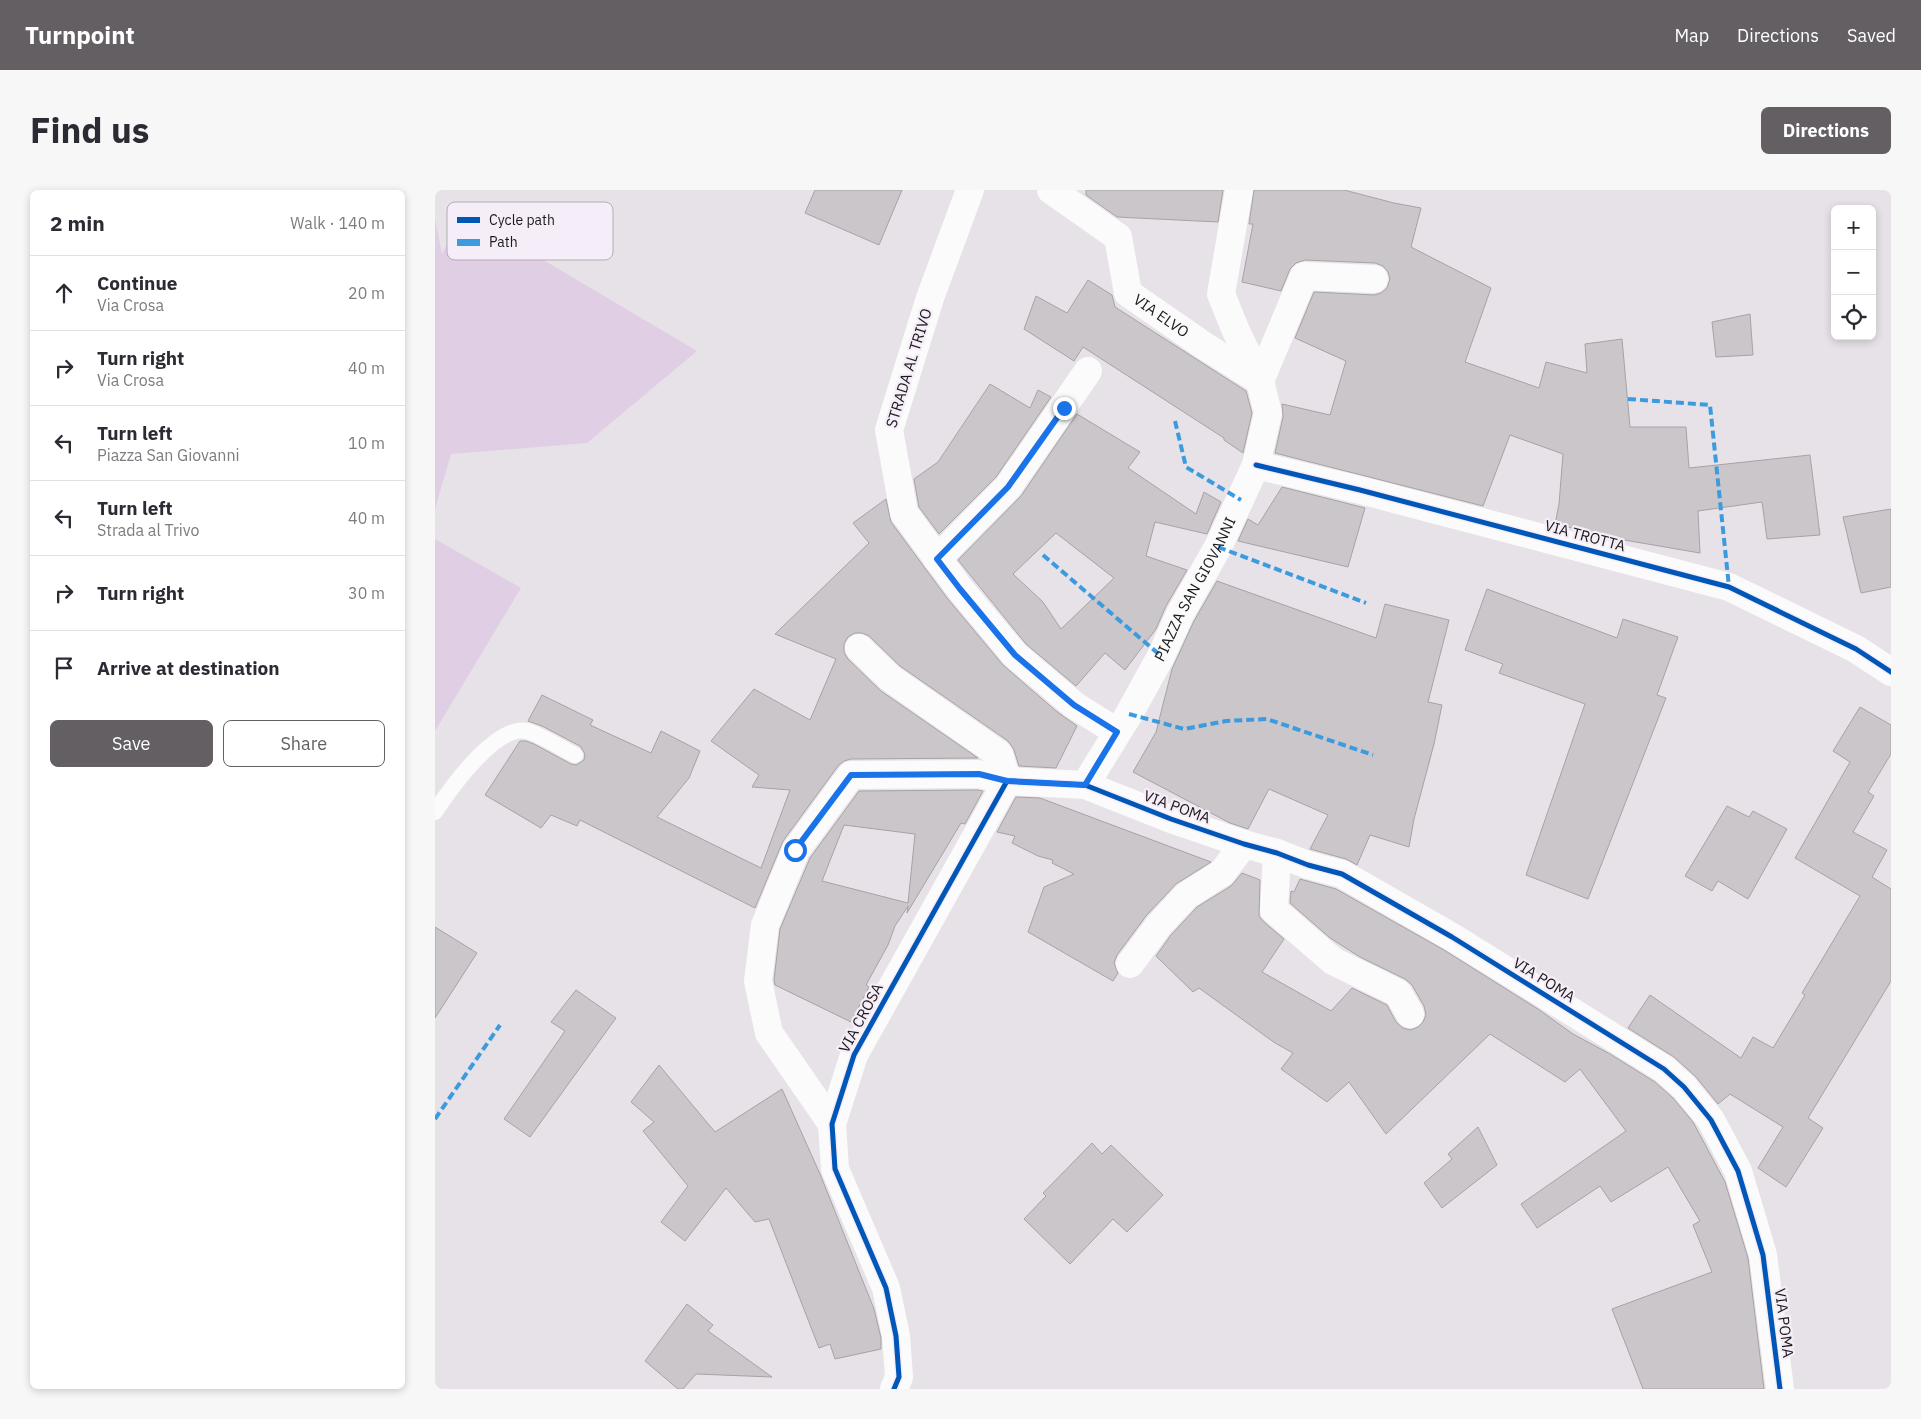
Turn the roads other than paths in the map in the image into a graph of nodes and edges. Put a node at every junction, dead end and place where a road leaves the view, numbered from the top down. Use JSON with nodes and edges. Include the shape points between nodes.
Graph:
{"nodes":[{"id":1,"x":970,"y":190,"type":"edge"},
{"id":2,"x":1051,"y":190,"type":"edge"},
{"id":3,"x":1239,"y":190,"type":"edge"},
{"id":4,"x":1374,"y":279,"type":"dead end"},
{"id":5,"x":1088,"y":371,"type":"dead end"},
{"id":6,"x":1260,"y":381,"type":"junction"},
{"id":7,"x":1257,"y":465,"type":"junction"},
{"id":8,"x":937,"y":559,"type":"junction"},
{"id":9,"x":859,"y":648,"type":"dead end"},
{"id":10,"x":1891,"y":672,"type":"edge"},
{"id":11,"x":1117,"y":732,"type":"junction"},
{"id":12,"x":575,"y":755,"type":"dead end"},
{"id":13,"x":1007,"y":781,"type":"junction"},
{"id":14,"x":1085,"y":785,"type":"junction"},
{"id":15,"x":435,"y":812,"type":"edge"},
{"id":16,"x":1244,"y":844,"type":"junction"},
{"id":17,"x":1277,"y":853,"type":"junction"},
{"id":18,"x":1130,"y":964,"type":"dead end"},
{"id":19,"x":1410,"y":1014,"type":"dead end"},
{"id":20,"x":832,"y":1124,"type":"junction"},
{"id":21,"x":894,"y":1389,"type":"edge"},
{"id":22,"x":1780,"y":1389,"type":"edge"}],
"edges":[{"from":1,"to":8,"type":"street","name":"STRADA AL TRIVO","via":[[930,298],[889,430],[904,513]]},
{"from":2,"to":6,"type":"street","name":"VIA ELVO","via":[[1118,237],[1128,293]]},
{"from":3,"to":6,"type":"street","name":"PIAZZA SAN GIOVANNI","via":[[1221,294]]},
{"from":4,"to":6,"type":"street","via":[[1304,276]]},
{"from":5,"to":8,"type":"street","via":[[1008,487]]},
{"from":6,"to":7,"type":"street","name":"PIAZZA SAN GIOVANNI","via":[[1268,413]]},
{"from":7,"to":10,"type":"street","name":"VIA TROTTA","via":[[1729,587],[1856,649]]},
{"from":7,"to":11,"type":"street","name":"PIAZZA SAN GIOVANNI","via":[[1161,656]]},
{"from":8,"to":11,"type":"street","name":"STRADA AL TRIVO","via":[[1015,655],[1074,705]]},
{"from":9,"to":13,"type":"street","via":[[890,678],[999,754]]},
{"from":11,"to":14,"type":"street","name":"PIAZZA SAN GIOVANNI"},
{"from":12,"to":15,"type":"lane","via":[[527,731],[515,731],[485,750]]},
{"from":13,"to":14,"type":"street"},
{"from":13,"to":20,"type":"street","name":"VIA CROSA","via":[[854,1055]]},
{"from":13,"to":20,"type":"street","via":[[979,774],[851,775],[795,850],[765,925],[758,981],[769,1033]]},
{"from":14,"to":16,"type":"street","name":"VIA POMA"},
{"from":16,"to":17,"type":"street","name":"VIA POMA"},
{"from":16,"to":18,"type":"street","via":[[1222,873],[1181,901]]},
{"from":17,"to":19,"type":"street","via":[[1274,910],[1333,961],[1398,993]]},
{"from":17,"to":22,"type":"street","name":"VIA POMA","via":[[1342,874],[1452,937],[1664,1069],[1684,1087],[1711,1120],[1738,1171],[1763,1255]]},
{"from":20,"to":21,"type":"street","name":"VIA CROSA","via":[[835,1169],[887,1288],[896,1336],[899,1377]]}]}
